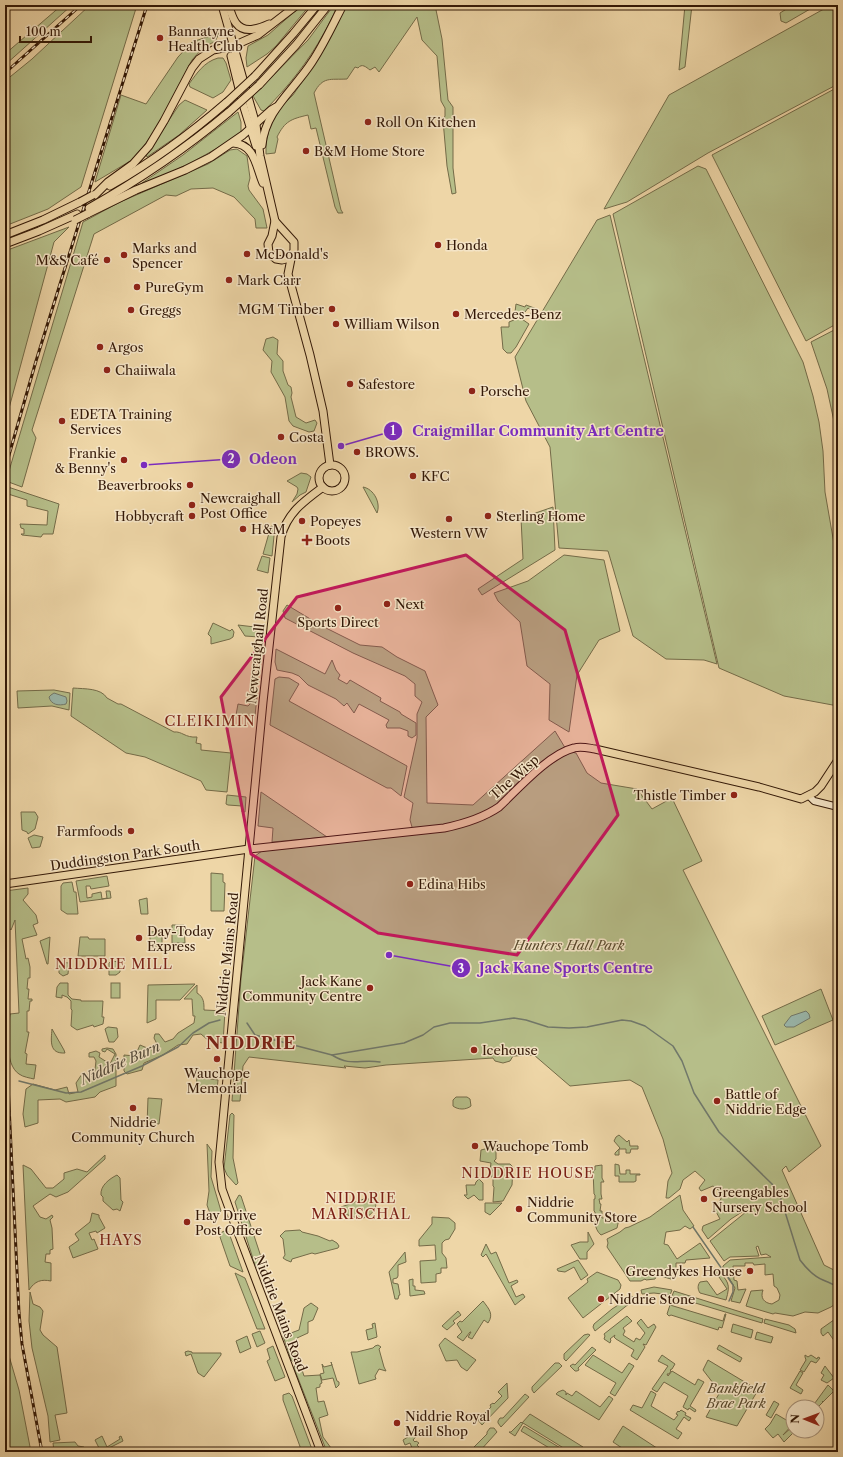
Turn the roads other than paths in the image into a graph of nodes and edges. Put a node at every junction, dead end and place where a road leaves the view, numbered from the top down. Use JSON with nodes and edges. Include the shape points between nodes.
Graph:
{"nodes":[{"id":1,"x":222,"y":5,"type":"edge"},
{"id":2,"x":228,"y":5,"type":"edge"},
{"id":3,"x":297,"y":5,"type":"edge"},
{"id":4,"x":317,"y":5,"type":"edge"},
{"id":5,"x":328,"y":5,"type":"edge"},
{"id":6,"x":343,"y":5,"type":"edge"},
{"id":7,"x":276,"y":21,"type":"junction"},
{"id":8,"x":231,"y":46,"type":"junction"},
{"id":9,"x":276,"y":107,"type":"junction"},
{"id":10,"x":253,"y":127,"type":"junction"},
{"id":11,"x":233,"y":143,"type":"junction"},
{"id":12,"x":262,"y":165,"type":"junction"},
{"id":13,"x":94,"y":195,"type":"junction"},
{"id":14,"x":270,"y":200,"type":"junction"},
{"id":15,"x":88,"y":211,"type":"junction"},
{"id":16,"x":275,"y":221,"type":"junction"},
{"id":17,"x":286,"y":234,"type":"junction"},
{"id":18,"x":5,"y":235,"type":"edge"},
{"id":19,"x":272,"y":236,"type":"junction"},
{"id":20,"x":5,"y":244,"type":"edge"},
{"id":21,"x":292,"y":254,"type":"junction"},
{"id":22,"x":278,"y":260,"type":"junction"},
{"id":23,"x":288,"y":274,"type":"junction"},
{"id":24,"x":330,"y":465,"type":"junction"},
{"id":25,"x":323,"y":487,"type":"junction"},
{"id":26,"x":838,"y":760,"type":"edge"},
{"id":27,"x":809,"y":796,"type":"junction"},
{"id":28,"x":838,"y":807,"type":"edge"},
{"id":29,"x":249,"y":849,"type":"junction"},
{"id":30,"x":5,"y":884,"type":"edge"},
{"id":31,"x":321,"y":1452,"type":"edge"}],
"edges":[{"from":1,"to":8,"type":"main road"},
{"from":2,"to":7,"type":"main road","via":[[236,24],[244,29],[251,30]]},
{"from":3,"to":7,"type":"main road"},
{"from":4,"to":13,"type":"main road","bridge":true,"via":[[255,76],[195,129],[138,169]]},
{"from":5,"to":15,"type":"main road","bridge":true,"via":[[296,45],[229,112],[159,166]]},
{"from":6,"to":9,"type":"main road","via":[[313,61]]},
{"from":7,"to":8,"type":"main road","via":[[258,35]]},
{"from":8,"to":10,"type":"main road"},
{"from":8,"to":13,"type":"main road","via":[[213,50],[199,59],[149,146],[133,164]]},
{"from":9,"to":10,"type":"main road"},
{"from":9,"to":12,"type":"main road","via":[[262,139]]},
{"from":10,"to":11,"type":"main road"},
{"from":10,"to":12,"type":"main road"},
{"from":11,"to":14,"type":"main road","via":[[245,145],[250,150]]},
{"from":11,"to":15,"type":"main road","via":[[201,162]]},
{"from":12,"to":14,"type":"main road"},
{"from":13,"to":18,"type":"main road","bridge":true},
{"from":14,"to":16,"type":"main road"},
{"from":15,"to":20,"type":"main road"},
{"from":16,"to":17,"type":"main road"},
{"from":16,"to":19,"type":"main road"},
{"from":17,"to":19,"type":"main road"},
{"from":17,"to":21,"type":"main road","via":[[294,242]]},
{"from":19,"to":22,"type":"main road","via":[[268,249]]},
{"from":21,"to":22,"type":"main road","via":[[286,259]]},
{"from":21,"to":23,"type":"main road"},
{"from":22,"to":23,"type":"main road"},
{"from":23,"to":24,"type":"main road","via":[[323,411]]},
{"from":24,"to":25,"type":"main road","via":[[322,469],[319,475]]},
{"from":24,"to":25,"type":"main road","via":[[342,470],[343,483],[335,490]]},
{"from":25,"to":29,"type":"main road","name":"Newcraighall Road","via":[[294,510],[281,537]]},
{"from":26,"to":27,"type":"main road","via":[[821,786]]},
{"from":27,"to":28,"type":"street","via":[[814,801]]},
{"from":27,"to":29,"type":"main road","name":"The Wisp","via":[[801,799],[752,785],[578,747],[544,765],[494,811],[452,826]]},
{"from":29,"to":30,"type":"main road","name":"Duddingston Park South"},
{"from":29,"to":31,"type":"main road","name":"Niddrie Mains Road","via":[[219,1171],[222,1189]]}]}
